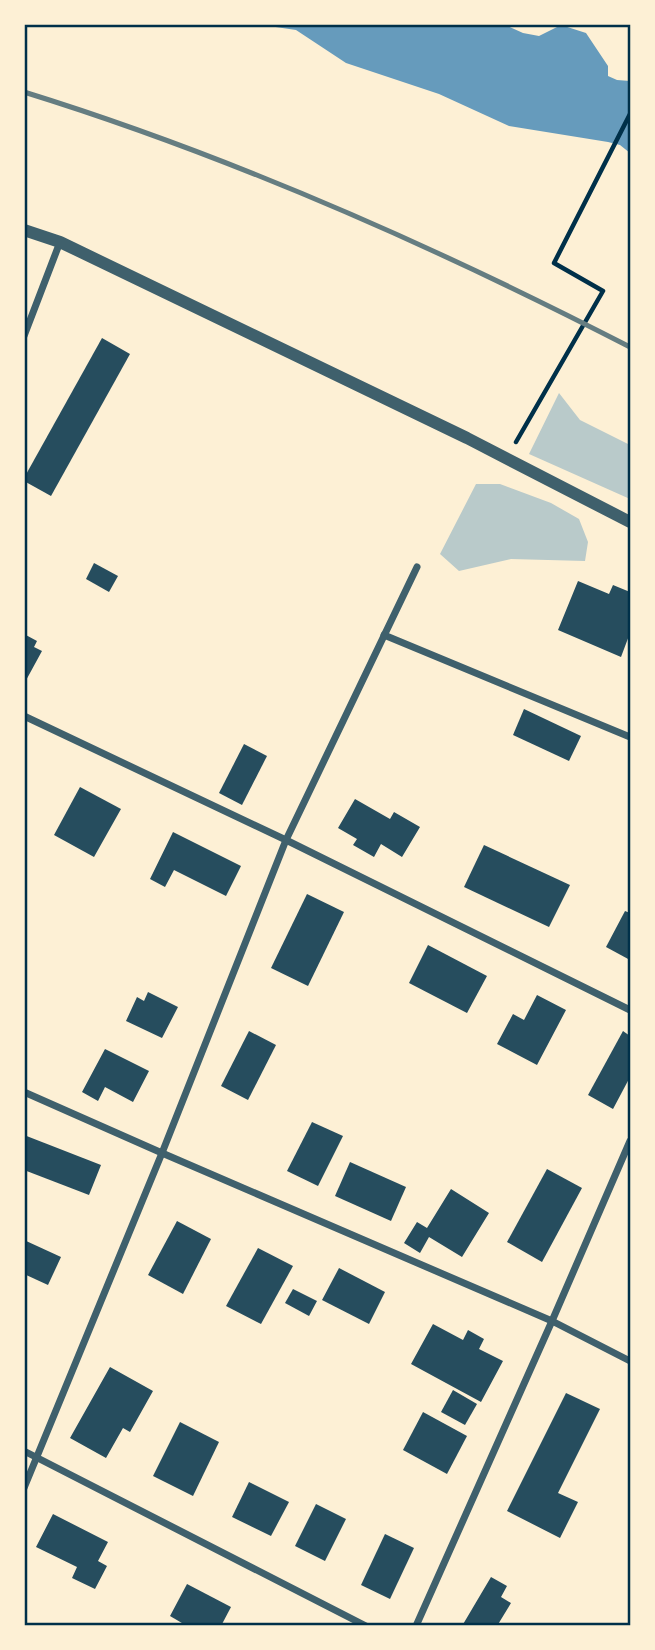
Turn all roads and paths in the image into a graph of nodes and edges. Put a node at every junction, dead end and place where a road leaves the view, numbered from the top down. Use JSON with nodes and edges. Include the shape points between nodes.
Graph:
{"nodes":[{"id":1,"x":631,"y":114,"type":"edge"},
{"id":2,"x":24,"y":230,"type":"edge"},
{"id":3,"x":60,"y":242,"type":"junction"},
{"id":4,"x":24,"y":336,"type":"edge"},
{"id":5,"x":507,"y":458,"type":"junction"},
{"id":6,"x":631,"y":522,"type":"edge"},
{"id":7,"x":417,"y":567,"type":"dead end"},
{"id":8,"x":384,"y":635,"type":"junction"},
{"id":9,"x":24,"y":716,"type":"edge"},
{"id":10,"x":631,"y":737,"type":"edge"},
{"id":11,"x":286,"y":840,"type":"junction"},
{"id":12,"x":631,"y":1010,"type":"edge"},
{"id":13,"x":24,"y":1092,"type":"edge"},
{"id":14,"x":631,"y":1141,"type":"edge"},
{"id":15,"x":162,"y":1153,"type":"junction"},
{"id":16,"x":552,"y":1321,"type":"junction"},
{"id":17,"x":631,"y":1361,"type":"edge"},
{"id":18,"x":24,"y":1451,"type":"edge"},
{"id":19,"x":37,"y":1457,"type":"junction"},
{"id":20,"x":24,"y":1488,"type":"edge"},
{"id":21,"x":366,"y":1626,"type":"edge"},
{"id":22,"x":416,"y":1626,"type":"edge"}],
"edges":[{"from":1,"to":5,"type":"path","via":[[554,263],[603,291]]},
{"from":2,"to":3,"type":"street"},
{"from":3,"to":4,"type":"street"},
{"from":3,"to":5,"type":"street"},
{"from":5,"to":6,"type":"street"},
{"from":7,"to":8,"type":"street"},
{"from":8,"to":10,"type":"street"},
{"from":8,"to":11,"type":"street"},
{"from":9,"to":11,"type":"street"},
{"from":11,"to":12,"type":"street"},
{"from":11,"to":15,"type":"street"},
{"from":13,"to":15,"type":"street"},
{"from":14,"to":16,"type":"street"},
{"from":15,"to":16,"type":"street"},
{"from":15,"to":19,"type":"street"},
{"from":16,"to":17,"type":"street"},
{"from":16,"to":22,"type":"street"},
{"from":18,"to":19,"type":"street"},
{"from":19,"to":20,"type":"street"},
{"from":19,"to":21,"type":"street"}]}
